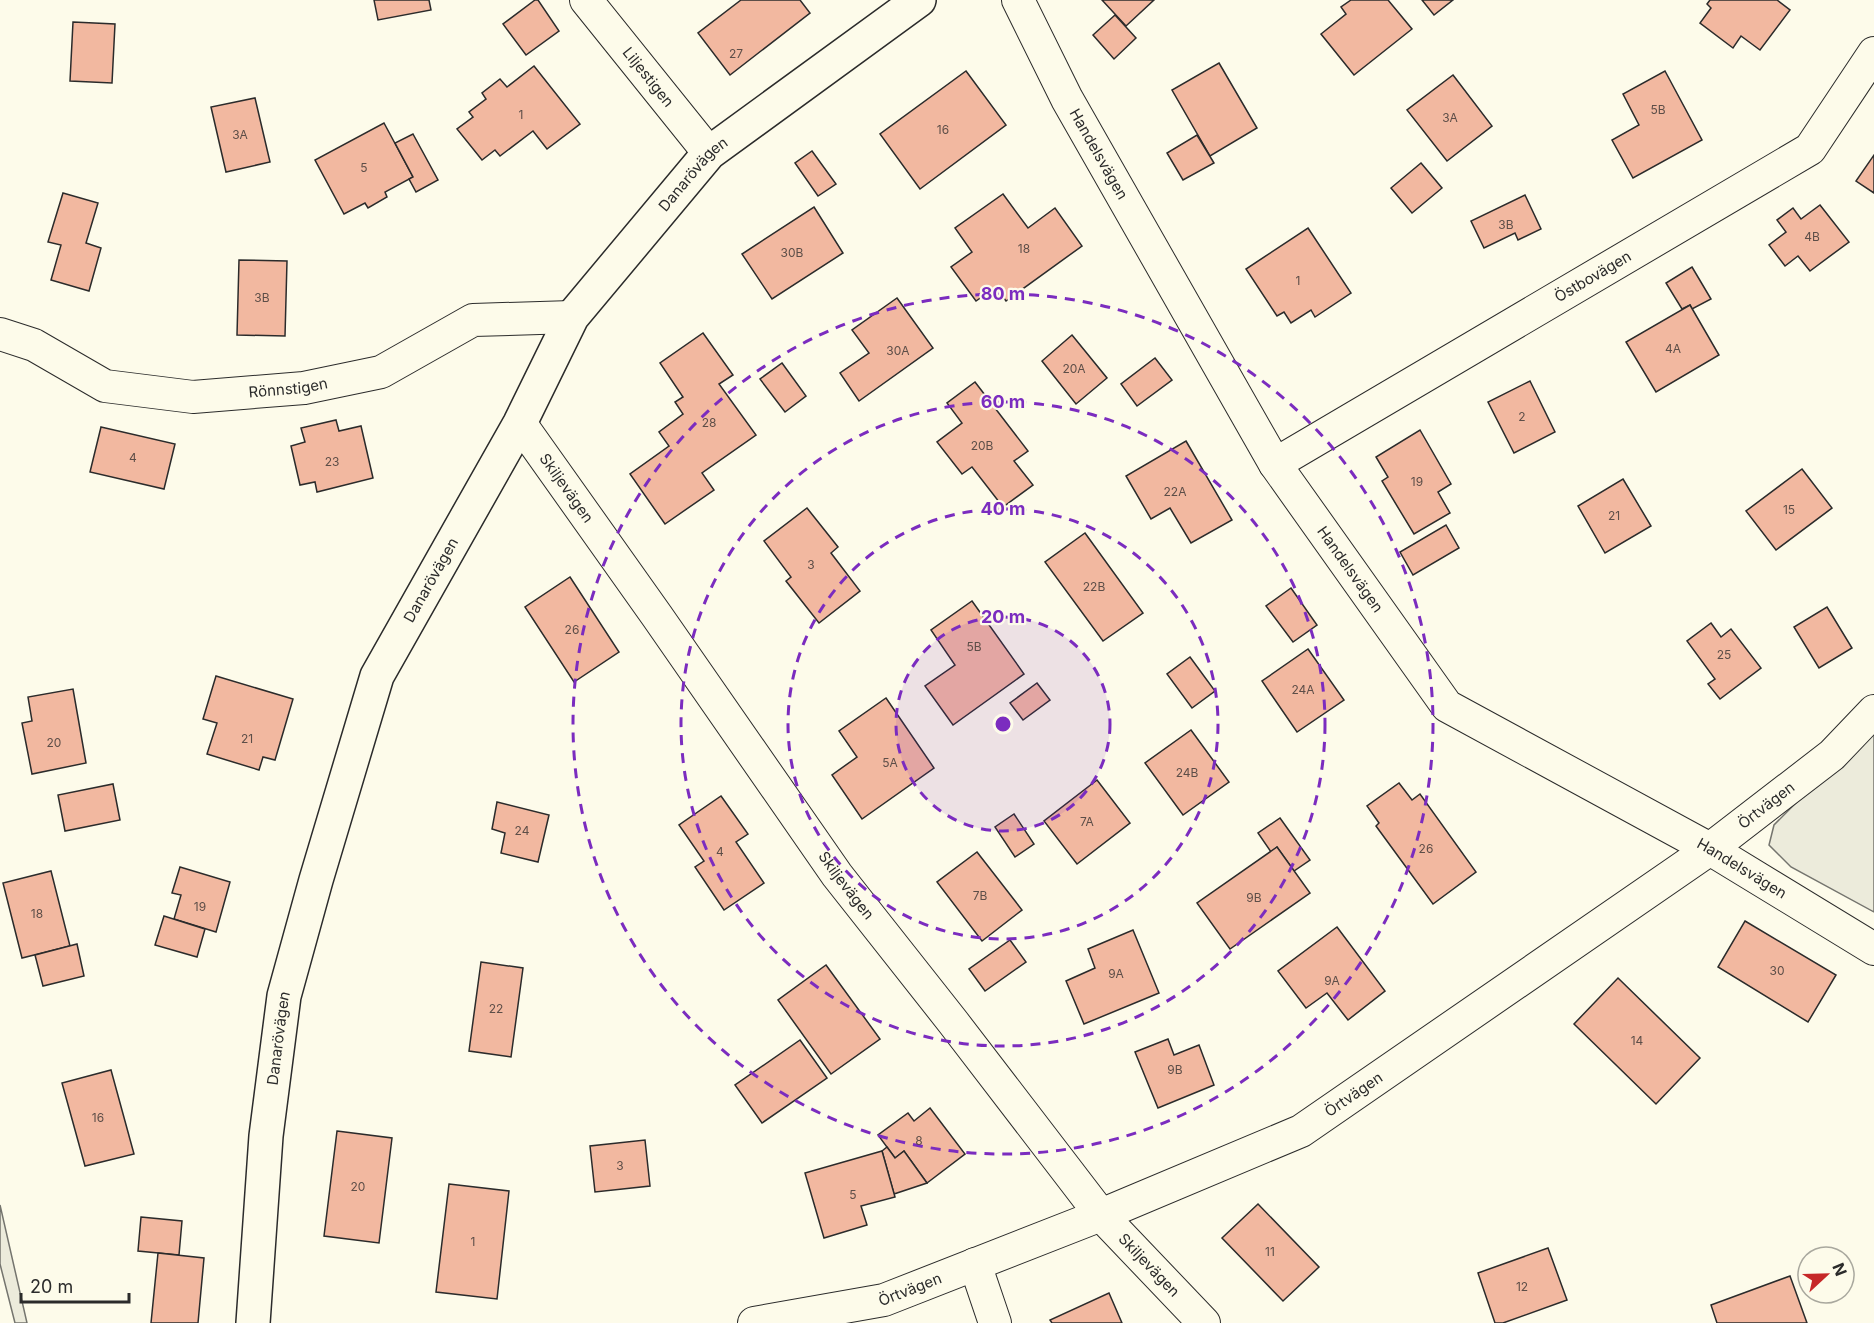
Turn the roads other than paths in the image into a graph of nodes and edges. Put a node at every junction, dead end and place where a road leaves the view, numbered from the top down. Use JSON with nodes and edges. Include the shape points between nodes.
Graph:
{"nodes":[{"id":1,"x":586,"y":0,"type":"edge"},
{"id":2,"x":919,"y":0,"type":"edge"},
{"id":3,"x":1018,"y":0,"type":"edge"},
{"id":4,"x":1874,"y":53,"type":"edge"},
{"id":5,"x":710,"y":153,"type":"junction"},
{"id":6,"x":572,"y":317,"type":"junction"},
{"id":7,"x":0,"y":334,"type":"edge"},
{"id":8,"x":520,"y":423,"type":"junction"},
{"id":9,"x":1275,"y":464,"type":"junction"},
{"id":10,"x":1874,"y":711,"type":"edge"},
{"id":11,"x":1710,"y":849,"type":"junction"},
{"id":12,"x":1874,"y":949,"type":"edge"},
{"id":13,"x":1101,"y":1215,"type":"junction"},
{"id":14,"x":975,"y":1264,"type":"junction"},
{"id":15,"x":253,"y":1323,"type":"edge"},
{"id":16,"x":754,"y":1323,"type":"edge"},
{"id":17,"x":995,"y":1323,"type":"edge"},
{"id":18,"x":1204,"y":1323,"type":"edge"}],
"edges":[{"from":1,"to":5,"type":"street","name":"Liljestigen"},
{"from":2,"to":5,"type":"street","name":"Danarövägen"},
{"from":3,"to":9,"type":"street","name":"Handelsvägen","via":[[1067,99]]},
{"from":4,"to":9,"type":"street","name":"Östbovägen","via":[[1810,149]]},
{"from":5,"to":6,"type":"street","name":"Danarövägen"},
{"from":6,"to":7,"type":"street","name":"Rönnstigen","via":[[473,320],[381,372],[304,388],[193,397],[105,386],[34,345]]},
{"from":6,"to":8,"type":"street","name":"Danarövägen"},
{"from":8,"to":13,"type":"street","name":"Skiljevägen","via":[[837,875]]},
{"from":8,"to":15,"type":"street","name":"Danarövägen","via":[[377,676],[316,880],[284,996],[266,1136]]},
{"from":9,"to":11,"type":"street","name":"Handelsvägen","via":[[1447,706]]},
{"from":10,"to":11,"type":"street","name":"Örtvägen","via":[[1832,755]]},
{"from":11,"to":12,"type":"street","name":"Handelsvägen"},
{"from":11,"to":13,"type":"street","name":"Örtvägen","via":[[1301,1131]]},
{"from":13,"to":14,"type":"street","name":"Örtvägen"},
{"from":13,"to":18,"type":"street","name":"Skiljevägen"},
{"from":14,"to":16,"type":"street","name":"Örtvägen","via":[[884,1300]]},
{"from":14,"to":17,"type":"street"}]}
